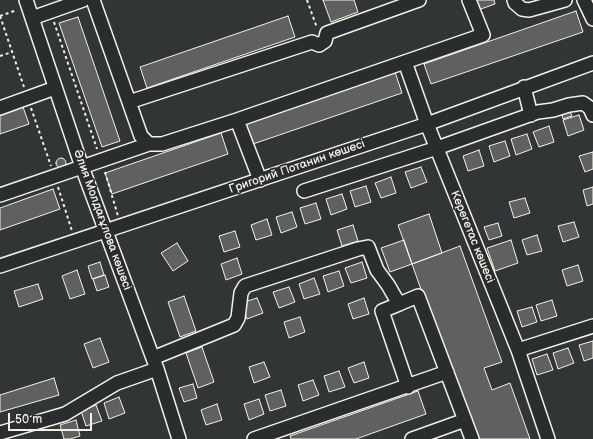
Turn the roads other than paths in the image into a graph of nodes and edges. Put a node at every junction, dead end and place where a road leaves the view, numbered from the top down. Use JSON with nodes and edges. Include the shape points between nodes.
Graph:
{"nodes":[{"id":1,"x":26,"y":0,"type":"edge"},
{"id":2,"x":83,"y":0,"type":"edge"},
{"id":3,"x":93,"y":0,"type":"edge"},
{"id":4,"x":419,"y":0,"type":"edge"},
{"id":5,"x":469,"y":0,"type":"edge"},
{"id":6,"x":514,"y":0,"type":"edge"},
{"id":7,"x":565,"y":0,"type":"edge"},
{"id":8,"x":584,"y":0,"type":"edge"},
{"id":9,"x":32,"y":18,"type":"junction"},
{"id":10,"x":593,"y":19,"type":"edge"},
{"id":11,"x":405,"y":62,"type":"junction"},
{"id":12,"x":593,"y":63,"type":"edge"},
{"id":13,"x":524,"y":87,"type":"junction"},
{"id":14,"x":56,"y":88,"type":"junction"},
{"id":15,"x":129,"y":102,"type":"junction"},
{"id":16,"x":0,"y":108,"type":"edge"},
{"id":17,"x":531,"y":115,"type":"junction"},
{"id":18,"x":593,"y":115,"type":"edge"},
{"id":19,"x":237,"y":120,"type":"junction"},
{"id":20,"x":427,"y":124,"type":"junction"},
{"id":21,"x":149,"y":144,"type":"junction"},
{"id":22,"x":437,"y":148,"type":"junction"},
{"id":23,"x":82,"y":167,"type":"junction"},
{"id":24,"x":260,"y":180,"type":"junction"},
{"id":25,"x":304,"y":192,"type":"dead end"},
{"id":26,"x":0,"y":195,"type":"edge"},
{"id":27,"x":105,"y":232,"type":"junction"},
{"id":28,"x":0,"y":266,"type":"edge"},
{"id":29,"x":399,"y":304,"type":"junction"},
{"id":30,"x":593,"y":326,"type":"edge"},
{"id":31,"x":518,"y":350,"type":"junction"},
{"id":32,"x":155,"y":364,"type":"junction"},
{"id":33,"x":447,"y":372,"type":"junction"},
{"id":34,"x":408,"y":387,"type":"junction"},
{"id":35,"x":465,"y":420,"type":"junction"},
{"id":36,"x":0,"y":433,"type":"edge"},
{"id":37,"x":287,"y":434,"type":"edge"},
{"id":38,"x":179,"y":439,"type":"edge"},
{"id":39,"x":254,"y":439,"type":"edge"},
{"id":40,"x":412,"y":439,"type":"edge"},
{"id":41,"x":472,"y":439,"type":"edge"},
{"id":42,"x":548,"y":439,"type":"edge"}],
"edges":[{"from":1,"to":9,"type":"street","name":"Әлия Молдағұлова көшесі"},
{"from":2,"to":9,"type":"street"},
{"from":3,"to":15,"type":"street"},
{"from":4,"to":15,"type":"street","via":[[327,33],[325,41],[319,45],[312,42]]},
{"from":5,"to":11,"type":"street","via":[[482,35]]},
{"from":6,"to":7,"type":"street","via":[[522,9],[529,10]]},
{"from":8,"to":10,"type":"street"},
{"from":9,"to":14,"type":"street","name":"Әлия Молдағұлова көшесі"},
{"from":11,"to":19,"type":"street"},
{"from":11,"to":20,"type":"street","name":"Керегетас көшесі"},
{"from":12,"to":13,"type":"street","name":"Григорий Потанин көшесі"},
{"from":13,"to":17,"type":"street"},
{"from":13,"to":20,"type":"street","name":"Григорий Потанин көшесі"},
{"from":14,"to":16,"type":"street"},
{"from":14,"to":23,"type":"street","name":"Әлия Молдағұлова көшесі"},
{"from":15,"to":21,"type":"street","via":[[141,136]]},
{"from":17,"to":18,"type":"street","via":[[569,104],[583,103],[590,108]]},
{"from":17,"to":22,"type":"street"},
{"from":19,"to":21,"type":"street","via":[[162,144]]},
{"from":19,"to":24,"type":"street"},
{"from":20,"to":22,"type":"street","name":"Керегетас көшесі"},
{"from":20,"to":24,"type":"street","name":"Григорий Потанин көшесі"},
{"from":21,"to":23,"type":"street"},
{"from":22,"to":25,"type":"street"},
{"from":22,"to":31,"type":"street","name":"Керегетас көшесі"},
{"from":23,"to":26,"type":"street"},
{"from":23,"to":27,"type":"street","name":"Әлия Молдағұлова көшесі"},
{"from":24,"to":27,"type":"street","name":"Григорий Потанин көшесі"},
{"from":27,"to":28,"type":"street","name":"Григорий Потанин көшесі"},
{"from":27,"to":32,"type":"street","name":"Әлия Молдағұлова көшесі"},
{"from":29,"to":32,"type":"street","via":[[377,270],[368,247],[358,249],[245,286],[234,325]]},
{"from":29,"to":33,"type":"street","via":[[418,296]]},
{"from":29,"to":34,"type":"street","via":[[382,310]]},
{"from":30,"to":31,"type":"street"},
{"from":31,"to":42,"type":"street","name":"Керегетас көшесі"},
{"from":32,"to":36,"type":"street","via":[[65,414]]},
{"from":32,"to":38,"type":"street","name":"Әлия Молдағұлова көшесі"},
{"from":33,"to":34,"type":"street"},
{"from":33,"to":35,"type":"street"},
{"from":34,"to":37,"type":"street"},
{"from":35,"to":40,"type":"street"},
{"from":35,"to":41,"type":"street"},
{"from":37,"to":39,"type":"street"}]}
